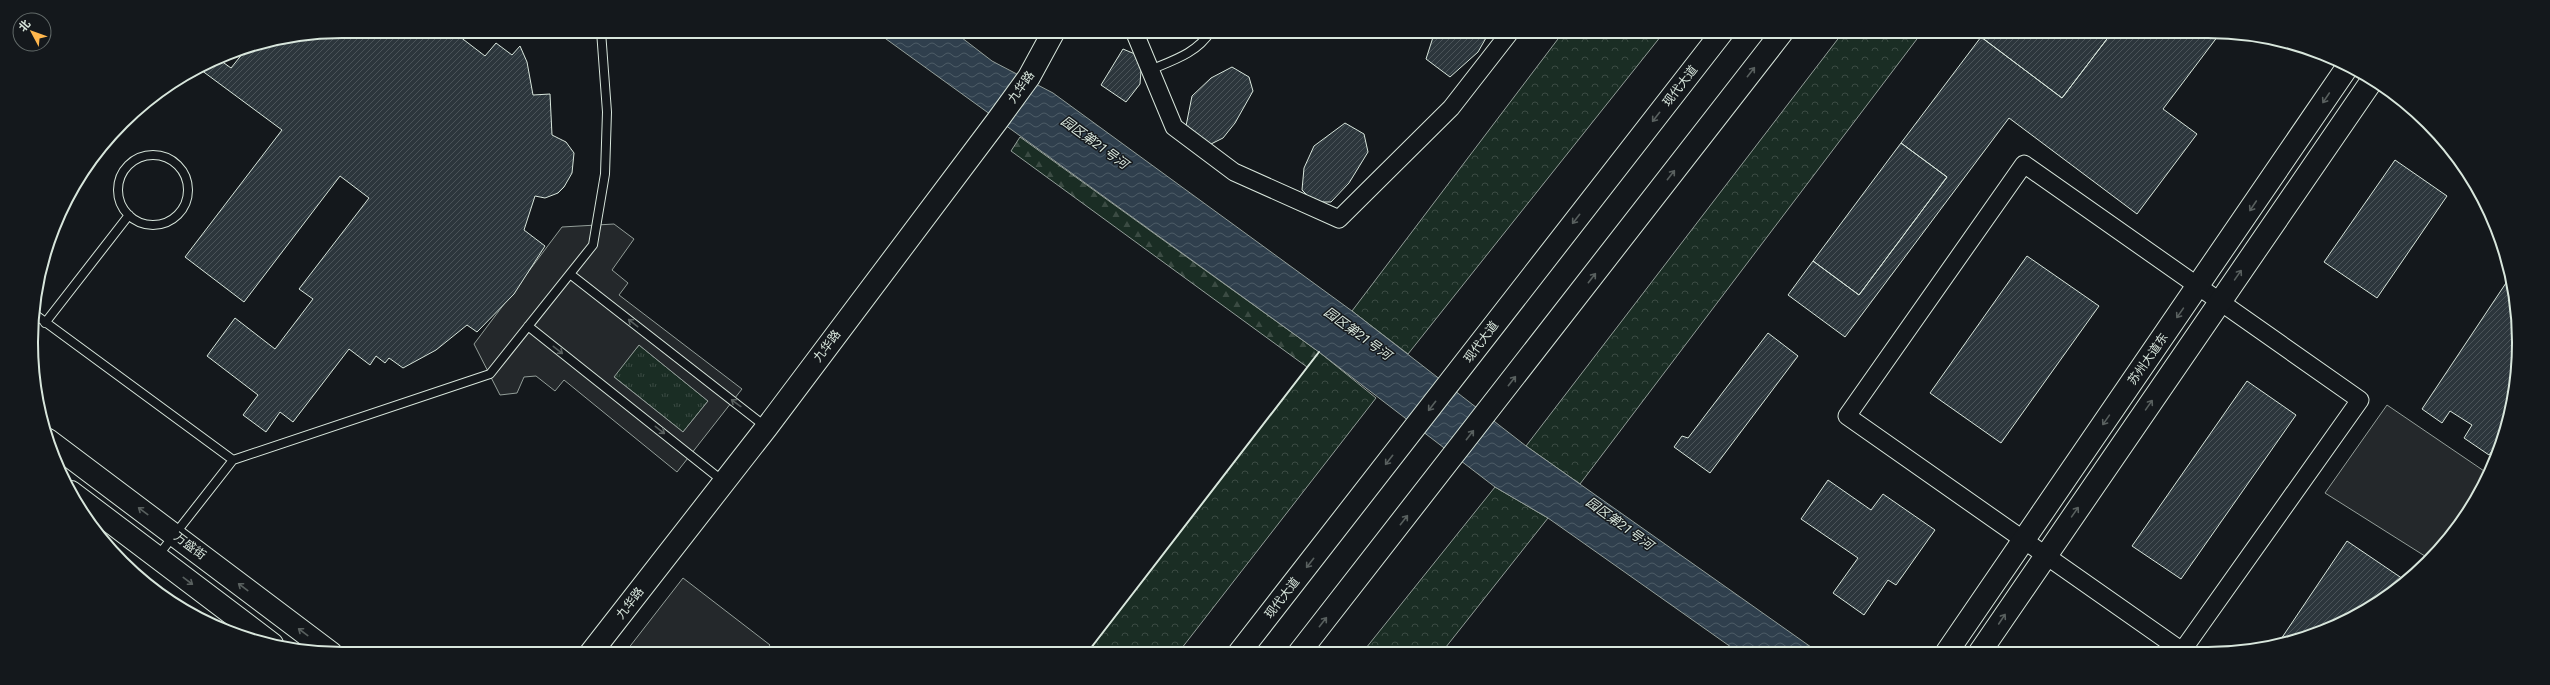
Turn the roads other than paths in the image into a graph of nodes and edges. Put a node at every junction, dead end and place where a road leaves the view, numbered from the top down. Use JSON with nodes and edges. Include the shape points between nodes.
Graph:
{"nodes":[{"id":1,"x":602,"y":38,"type":"edge"},
{"id":2,"x":1050,"y":38,"type":"edge"},
{"id":3,"x":1137,"y":38,"type":"edge"},
{"id":4,"x":1207,"y":38,"type":"edge"},
{"id":5,"x":1506,"y":38,"type":"edge"},
{"id":6,"x":1718,"y":38,"type":"edge"},
{"id":7,"x":1778,"y":38,"type":"edge"},
{"id":8,"x":1150,"y":70,"type":"junction"},
{"id":9,"x":2345,"y":71,"type":"edge"},
{"id":10,"x":2369,"y":84,"type":"edge"},
{"id":11,"x":129,"y":215,"type":"junction"},
{"id":12,"x":570,"y":274,"type":"junction"},
{"id":13,"x":2198,"y":287,"type":"junction"},
{"id":14,"x":2220,"y":302,"type":"junction"},
{"id":15,"x":39,"y":318,"type":"edge"},
{"id":16,"x":44,"y":322,"type":"junction"},
{"id":17,"x":528,"y":326,"type":"junction"},
{"id":18,"x":767,"y":427,"type":"junction"},
{"id":19,"x":56,"y":446,"type":"edge"},
{"id":20,"x":233,"y":460,"type":"junction"},
{"id":21,"x":725,"y":482,"type":"junction"},
{"id":22,"x":83,"y":502,"type":"edge"},
{"id":23,"x":174,"y":535,"type":"junction"},
{"id":24,"x":2023,"y":542,"type":"junction"},
{"id":25,"x":2045,"y":556,"type":"junction"},
{"id":26,"x":157,"y":557,"type":"junction"},
{"id":27,"x":262,"y":636,"type":"edge"},
{"id":28,"x":321,"y":646,"type":"edge"},
{"id":29,"x":595,"y":647,"type":"edge"},
{"id":30,"x":1244,"y":647,"type":"edge"},
{"id":31,"x":1304,"y":647,"type":"edge"},
{"id":32,"x":1950,"y":647,"type":"edge"},
{"id":33,"x":1983,"y":647,"type":"edge"},
{"id":34,"x":2175,"y":647,"type":"edge"},
{"id":35,"x":2186,"y":647,"type":"edge"}],
"edges":[{"from":1,"to":12,"type":"lane","via":[[607,112],[605,174],[593,245]]},
{"from":2,"to":18,"type":"main road","name":"九华路","via":[[1030,76]]},
{"from":3,"to":8,"type":"street"},
{"from":4,"to":8,"type":"lane","via":[[1203,44],[1184,56]]},
{"from":5,"to":8,"type":"street","via":[[1451,108],[1339,219],[1234,172],[1174,127]]},
{"from":6,"to":30,"type":"main road","name":"现代大道","one_way":true},
{"from":31,"to":7,"type":"main road","one_way":true},
{"from":9,"to":13,"type":"main road","name":"苏州大道东","one_way":true},
{"from":14,"to":10,"type":"main road","one_way":true},
{"from":11,"to":11,"type":"lane","via":[[136,221],[156,225],[165,223],[181,211],[188,192],[184,173],[178,165],[170,159],[151,155],[141,157],[129,166],[121,178],[119,188],[123,207]]},
{"from":11,"to":16,"type":"lane"},
{"from":12,"to":17,"type":"lane"},
{"from":18,"to":12,"type":"lane","one_way":true},
{"from":13,"to":14,"type":"street"},
{"from":13,"to":24,"type":"main road","name":"苏州大道东","one_way":true},
{"from":13,"to":24,"type":"street","via":[[2024,164],[1847,416]]},
{"from":25,"to":14,"type":"main road","one_way":true},
{"from":14,"to":35,"type":"street","via":[[2360,400]]},
{"from":15,"to":16,"type":"lane"},
{"from":16,"to":20,"type":"lane"},
{"from":17,"to":20,"type":"lane","via":[[490,374]]},
{"from":17,"to":21,"type":"lane","one_way":true},
{"from":18,"to":21,"type":"main road","name":"九华路"},
{"from":23,"to":19,"type":"main road","name":"万盛街","one_way":true},
{"from":20,"to":23,"type":"lane"},
{"from":21,"to":29,"type":"main road","name":"九华路"},
{"from":22,"to":26,"type":"main road"},
{"from":23,"to":26,"type":"lane"},
{"from":28,"to":23,"type":"main road","name":"万盛街","one_way":true},
{"from":24,"to":25,"type":"street"},
{"from":24,"to":32,"type":"main road","name":"苏州大道东"},
{"from":33,"to":25,"type":"main road","one_way":true},
{"from":25,"to":34,"type":"street"},
{"from":26,"to":27,"type":"main road","one_way":true}]}
